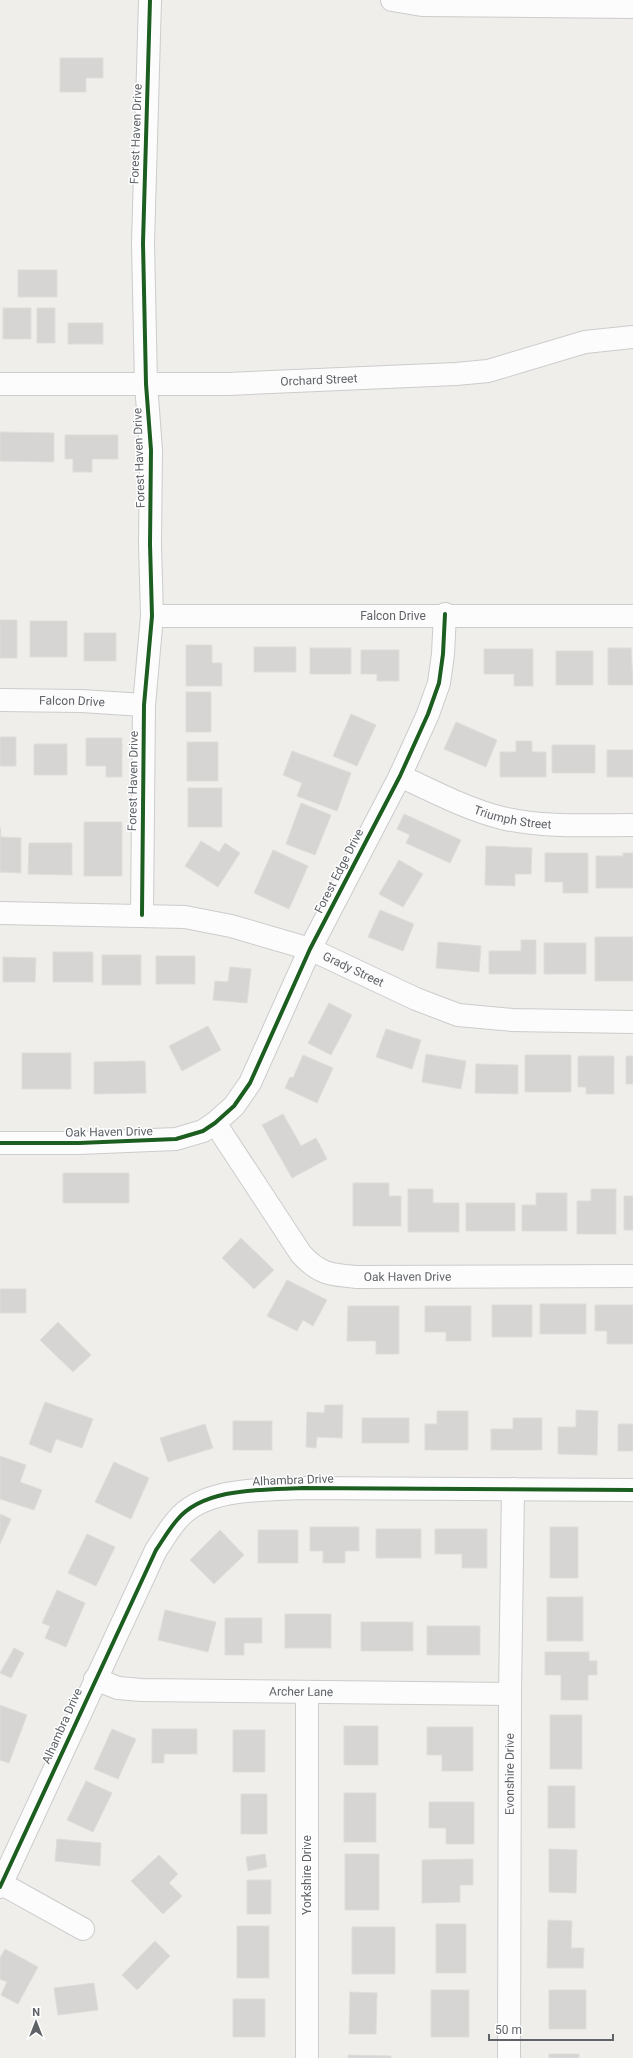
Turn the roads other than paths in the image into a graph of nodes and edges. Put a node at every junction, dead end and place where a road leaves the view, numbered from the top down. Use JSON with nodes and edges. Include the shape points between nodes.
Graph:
{"nodes":[{"id":1,"x":150,"y":0,"type":"edge"},
{"id":2,"x":392,"y":0,"type":"edge"},
{"id":3,"x":633,"y":7,"type":"edge"},
{"id":4,"x":633,"y":337,"type":"edge"},
{"id":5,"x":0,"y":384,"type":"edge"},
{"id":6,"x":146,"y":384,"type":"junction"},
{"id":7,"x":445,"y":614,"type":"junction"},
{"id":8,"x":152,"y":616,"type":"junction"},
{"id":9,"x":633,"y":616,"type":"edge"},
{"id":10,"x":0,"y":700,"type":"edge"},
{"id":11,"x":144,"y":705,"type":"junction"},
{"id":12,"x":400,"y":776,"type":"junction"},
{"id":13,"x":633,"y":825,"type":"edge"},
{"id":14,"x":0,"y":913,"type":"edge"},
{"id":15,"x":142,"y":915,"type":"junction"},
{"id":16,"x":310,"y":949,"type":"junction"},
{"id":17,"x":633,"y":1022,"type":"edge"},
{"id":18,"x":215,"y":1123,"type":"junction"},
{"id":19,"x":0,"y":1142,"type":"edge"},
{"id":20,"x":633,"y":1276,"type":"edge"},
{"id":21,"x":513,"y":1489,"type":"junction"},
{"id":22,"x":633,"y":1490,"type":"edge"},
{"id":23,"x":95,"y":1679,"type":"junction"},
{"id":24,"x":307,"y":1692,"type":"junction"},
{"id":25,"x":510,"y":1694,"type":"junction"},
{"id":26,"x":1,"y":1885,"type":"edge"},
{"id":27,"x":83,"y":1928,"type":"dead end"},
{"id":28,"x":307,"y":2058,"type":"edge"},
{"id":29,"x":509,"y":2058,"type":"edge"}],
"edges":[{"from":1,"to":6,"type":"street","name":"Forest Haven Drive","via":[[143,243]]},
{"from":2,"to":3,"type":"street","via":[[422,5]]},
{"from":4,"to":6,"type":"street","name":"Orchard Street","via":[[585,342],[480,371],[228,384]]},
{"from":5,"to":6,"type":"street","name":"Orchard Street"},
{"from":6,"to":8,"type":"street","name":"Forest Haven Drive","via":[[151,450]]},
{"from":7,"to":8,"type":"street","name":"Falcon Drive"},
{"from":7,"to":9,"type":"street","name":"Falcon Drive"},
{"from":7,"to":12,"type":"street","name":"Forest Edge Drive","via":[[439,683]]},
{"from":8,"to":11,"type":"street","name":"Forest Haven Drive"},
{"from":10,"to":11,"type":"street","name":"Falcon Drive"},
{"from":11,"to":15,"type":"street","name":"Forest Haven Drive"},
{"from":12,"to":13,"type":"street","name":"Triumph Street","via":[[466,806],[502,818],[549,824]]},
{"from":12,"to":16,"type":"street","name":"Forest Edge Drive"},
{"from":14,"to":15,"type":"street","name":"Grady Street"},
{"from":15,"to":16,"type":"street","name":"Grady Street","via":[[185,917],[231,926]]},
{"from":16,"to":17,"type":"street","name":"Grady Street","via":[[416,999],[458,1015],[512,1020]]},
{"from":16,"to":18,"type":"street","name":"Forest Edge Drive","via":[[250,1083],[234,1106]]},
{"from":18,"to":19,"type":"street","name":"Oak Haven Drive","via":[[203,1131],[176,1139],[79,1144]]},
{"from":18,"to":20,"type":"street","name":"Oak Haven Drive","via":[[301,1254],[312,1267],[333,1275]]},
{"from":21,"to":22,"type":"street","name":"Alhambra Drive"},
{"from":21,"to":23,"type":"street","name":"Alhambra Drive","via":[[256,1490],[229,1493],[196,1505],[178,1519],[156,1550]]},
{"from":21,"to":25,"type":"street","name":"Evonshire Drive"},
{"from":23,"to":24,"type":"street","name":"Archer Lane","via":[[118,1688],[141,1690]]},
{"from":23,"to":26,"type":"street","name":"Alhambra Drive"},
{"from":24,"to":25,"type":"street","name":"Archer Lane"},
{"from":24,"to":28,"type":"street","name":"Yorkshire Drive"},
{"from":25,"to":29,"type":"street","name":"Evonshire Drive"},
{"from":26,"to":27,"type":"street"}]}
